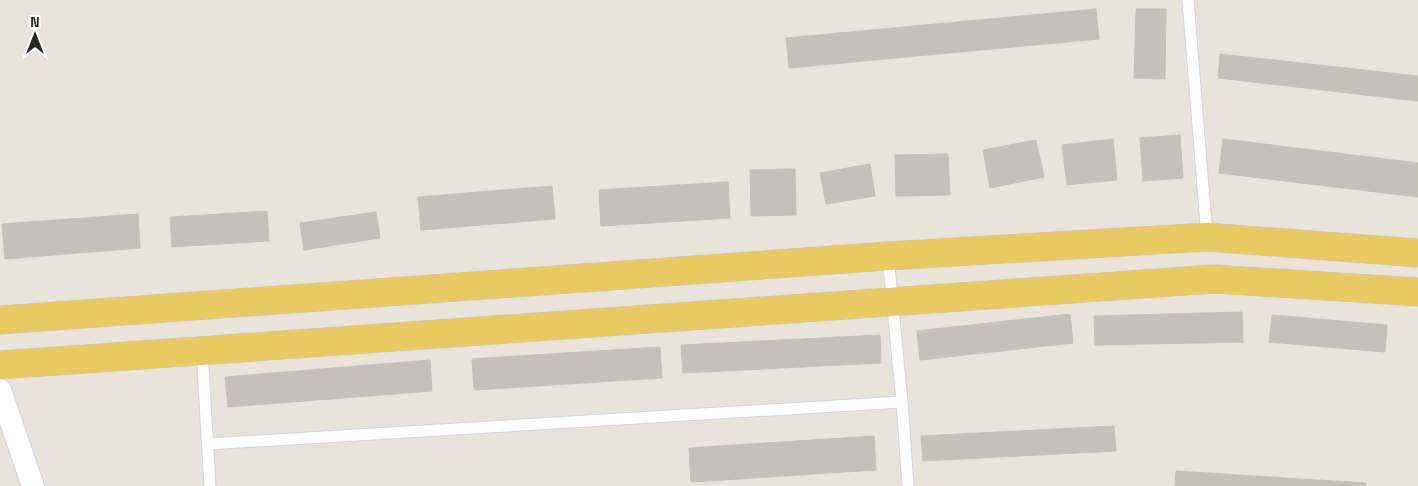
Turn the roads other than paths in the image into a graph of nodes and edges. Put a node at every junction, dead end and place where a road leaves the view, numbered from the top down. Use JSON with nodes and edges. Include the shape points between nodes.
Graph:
{"nodes":[{"id":1,"x":1188,"y":0,"type":"edge"},
{"id":2,"x":1207,"y":237,"type":"junction"},
{"id":3,"x":1418,"y":253,"type":"edge"},
{"id":4,"x":888,"y":256,"type":"junction"},
{"id":5,"x":1418,"y":292,"type":"edge"},
{"id":6,"x":894,"y":302,"type":"junction"},
{"id":7,"x":0,"y":320,"type":"edge"},
{"id":8,"x":202,"y":350,"type":"junction"},
{"id":9,"x":0,"y":365,"type":"edge"},
{"id":10,"x":0,"y":390,"type":"edge"},
{"id":11,"x":902,"y":402,"type":"junction"},
{"id":12,"x":208,"y":444,"type":"junction"},
{"id":13,"x":33,"y":486,"type":"edge"},
{"id":14,"x":210,"y":486,"type":"edge"},
{"id":15,"x":908,"y":486,"type":"edge"}],
"edges":[{"from":1,"to":2,"type":"lane"},
{"from":2,"to":3,"type":"main road"},
{"from":2,"to":4,"type":"main road"},
{"from":4,"to":6,"type":"lane"},
{"from":4,"to":7,"type":"main road"},
{"from":5,"to":6,"type":"main road","via":[[1214,279]]},
{"from":6,"to":8,"type":"main road"},
{"from":6,"to":11,"type":"lane"},
{"from":8,"to":9,"type":"main road"},
{"from":8,"to":12,"type":"lane"},
{"from":10,"to":13,"type":"street"},
{"from":11,"to":12,"type":"lane"},
{"from":11,"to":15,"type":"lane"},
{"from":12,"to":14,"type":"lane"}]}
